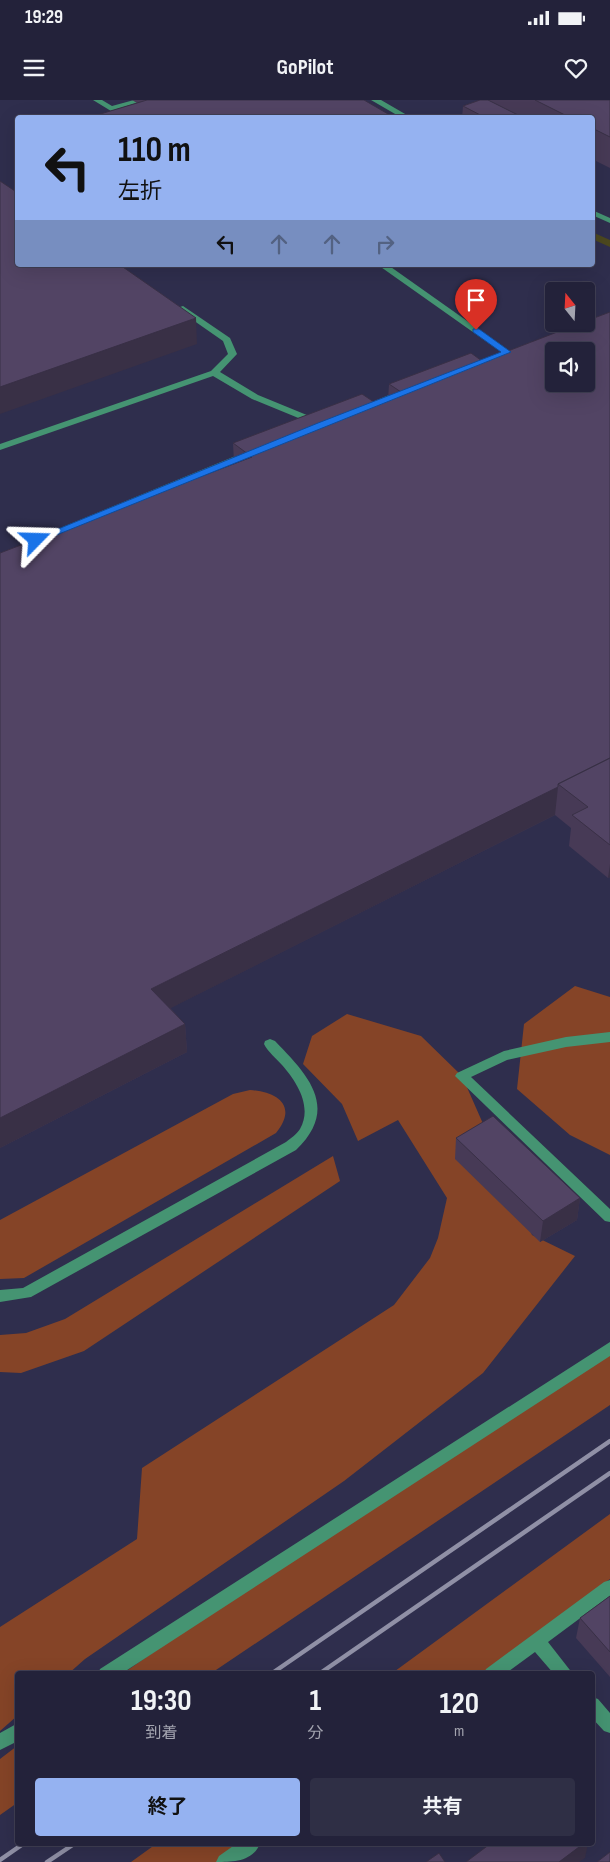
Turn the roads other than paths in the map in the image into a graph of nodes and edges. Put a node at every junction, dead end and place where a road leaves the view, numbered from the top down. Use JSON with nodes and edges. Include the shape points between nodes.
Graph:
{"nodes":[{"id":1,"x":97,"y":100,"type":"edge"},
{"id":2,"x":142,"y":100,"type":"edge"},
{"id":3,"x":374,"y":100,"type":"edge"},
{"id":4,"x":403,"y":115,"type":"edge"},
{"id":5,"x":595,"y":214,"type":"edge"},
{"id":6,"x":610,"y":221,"type":"edge"},
{"id":7,"x":385,"y":267,"type":"edge"},
{"id":8,"x":173,"y":302,"type":"edge"},
{"id":9,"x":507,"y":352,"type":"edge"},
{"id":10,"x":214,"y":373,"type":"junction"},
{"id":11,"x":414,"y":388,"type":"edge"},
{"id":12,"x":349,"y":414,"type":"edge"},
{"id":13,"x":302,"y":432,"type":"edge"},
{"id":14,"x":0,"y":447,"type":"edge"},
{"id":15,"x":257,"y":450,"type":"edge"},
{"id":16,"x":28,"y":543,"type":"edge"},
{"id":17,"x":610,"y":1037,"type":"edge"},
{"id":18,"x":270,"y":1044,"type":"dead end"},
{"id":19,"x":610,"y":1216,"type":"edge"},
{"id":20,"x":0,"y":1296,"type":"edge"},
{"id":21,"x":610,"y":1348,"type":"edge"},
{"id":22,"x":610,"y":1587,"type":"edge"},
{"id":23,"x":537,"y":1642,"type":"junction"},
{"id":24,"x":111,"y":1671,"type":"edge"},
{"id":25,"x":496,"y":1671,"type":"edge"},
{"id":26,"x":562,"y":1671,"type":"edge"},
{"id":27,"x":595,"y":1708,"type":"edge"},
{"id":28,"x":610,"y":1725,"type":"edge"},
{"id":29,"x":15,"y":1733,"type":"edge"},
{"id":30,"x":0,"y":1742,"type":"edge"},
{"id":31,"x":248,"y":1846,"type":"edge"},
{"id":32,"x":225,"y":1862,"type":"edge"}],
"edges":[{"from":1,"to":2,"type":"street","via":[[111,109]]},
{"from":3,"to":4,"type":"street"},
{"from":5,"to":6,"type":"street"},
{"from":7,"to":9,"type":"street"},
{"from":8,"to":10,"type":"street","via":[[227,340],[233,354]]},
{"from":10,"to":13,"type":"street","via":[[255,397],[326,423]]},
{"from":10,"to":14,"type":"street"},
{"from":11,"to":12,"type":"street"},
{"from":15,"to":16,"type":"street"},
{"from":17,"to":19,"type":"street","via":[[566,1042],[504,1056],[462,1076]]},
{"from":18,"to":20,"type":"street","via":[[303,1083],[312,1113],[306,1130],[290,1146],[26,1293]]},
{"from":21,"to":24,"type":"street"},
{"from":22,"to":23,"type":"street"},
{"from":23,"to":25,"type":"street"},
{"from":23,"to":26,"type":"street"},
{"from":27,"to":28,"type":"street"},
{"from":29,"to":30,"type":"street"},
{"from":31,"to":32,"type":"street"}]}
